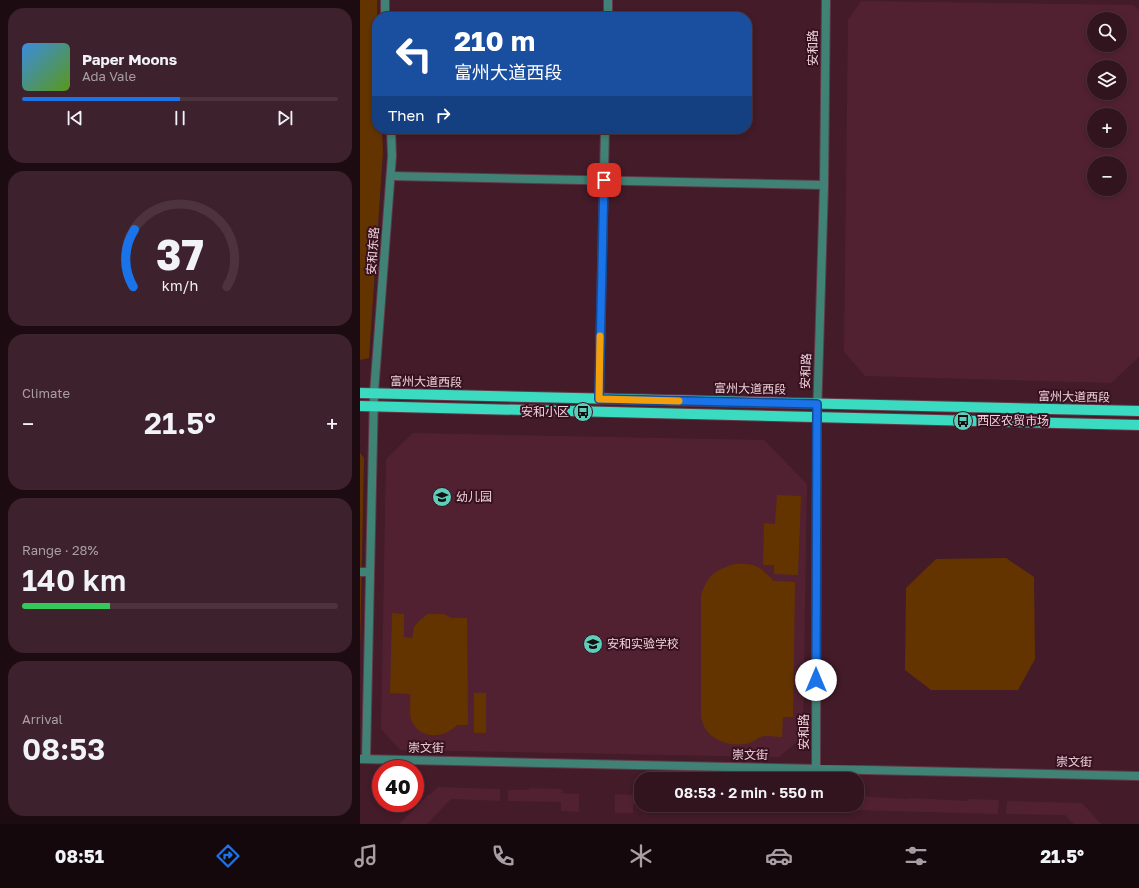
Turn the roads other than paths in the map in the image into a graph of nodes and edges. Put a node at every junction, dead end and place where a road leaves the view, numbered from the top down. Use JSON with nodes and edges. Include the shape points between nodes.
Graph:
{"nodes":[{"id":1,"x":385,"y":0,"type":"edge"},
{"id":2,"x":608,"y":0,"type":"edge"},
{"id":3,"x":826,"y":0,"type":"edge"},
{"id":4,"x":385,"y":12,"type":"edge"},
{"id":5,"x":608,"y":12,"type":"edge"},
{"id":6,"x":391,"y":134,"type":"edge"},
{"id":7,"x":605,"y":134,"type":"edge"},
{"id":8,"x":391,"y":176,"type":"junction"},
{"id":9,"x":604,"y":180,"type":"junction"},
{"id":10,"x":824,"y":185,"type":"junction"},
{"id":11,"x":360,"y":393,"type":"edge"},
{"id":12,"x":374,"y":393,"type":"junction"},
{"id":13,"x":599,"y":399,"type":"junction"},
{"id":14,"x":817,"y":404,"type":"junction"},
{"id":15,"x":360,"y":406,"type":"edge"},
{"id":16,"x":374,"y":407,"type":"junction"},
{"id":17,"x":1139,"y":411,"type":"edge"},
{"id":18,"x":817,"y":417,"type":"junction"},
{"id":19,"x":1139,"y":425,"type":"edge"},
{"id":20,"x":360,"y":572,"type":"edge"},
{"id":21,"x":370,"y":572,"type":"junction"},
{"id":22,"x":363,"y":759,"type":"edge"},
{"id":23,"x":816,"y":768,"type":"junction"},
{"id":24,"x":1139,"y":776,"type":"edge"}],
"edges":[{"from":1,"to":4,"type":"street"},
{"from":2,"to":5,"type":"street"},
{"from":3,"to":10,"type":"street","name":"安和路"},
{"from":6,"to":8,"type":"street","name":"安和东路"},
{"from":7,"to":9,"type":"street"},
{"from":8,"to":9,"type":"street"},
{"from":8,"to":12,"type":"street","name":"安和东路"},
{"from":9,"to":10,"type":"street"},
{"from":9,"to":13,"type":"street"},
{"from":10,"to":14,"type":"street","name":"安和路"},
{"from":11,"to":12,"type":"main road","name":"富州大道西段"},
{"from":12,"to":13,"type":"main road","name":"富州大道西段"},
{"from":12,"to":16,"type":"street","name":"安和东路"},
{"from":13,"to":14,"type":"main road","name":"富州大道西段"},
{"from":14,"to":17,"type":"main road","name":"富州大道西段"},
{"from":14,"to":18,"type":"street","name":"安和路"},
{"from":15,"to":16,"type":"main road"},
{"from":16,"to":18,"type":"main road"},
{"from":16,"to":21,"type":"street","name":"安和东路"},
{"from":18,"to":19,"type":"main road"},
{"from":18,"to":23,"type":"street","name":"安和路"},
{"from":20,"to":21,"type":"street"},
{"from":21,"to":22,"type":"street","name":"安和东路"},
{"from":22,"to":23,"type":"street","name":"崇文街"},
{"from":23,"to":24,"type":"street","name":"崇文街"}]}
